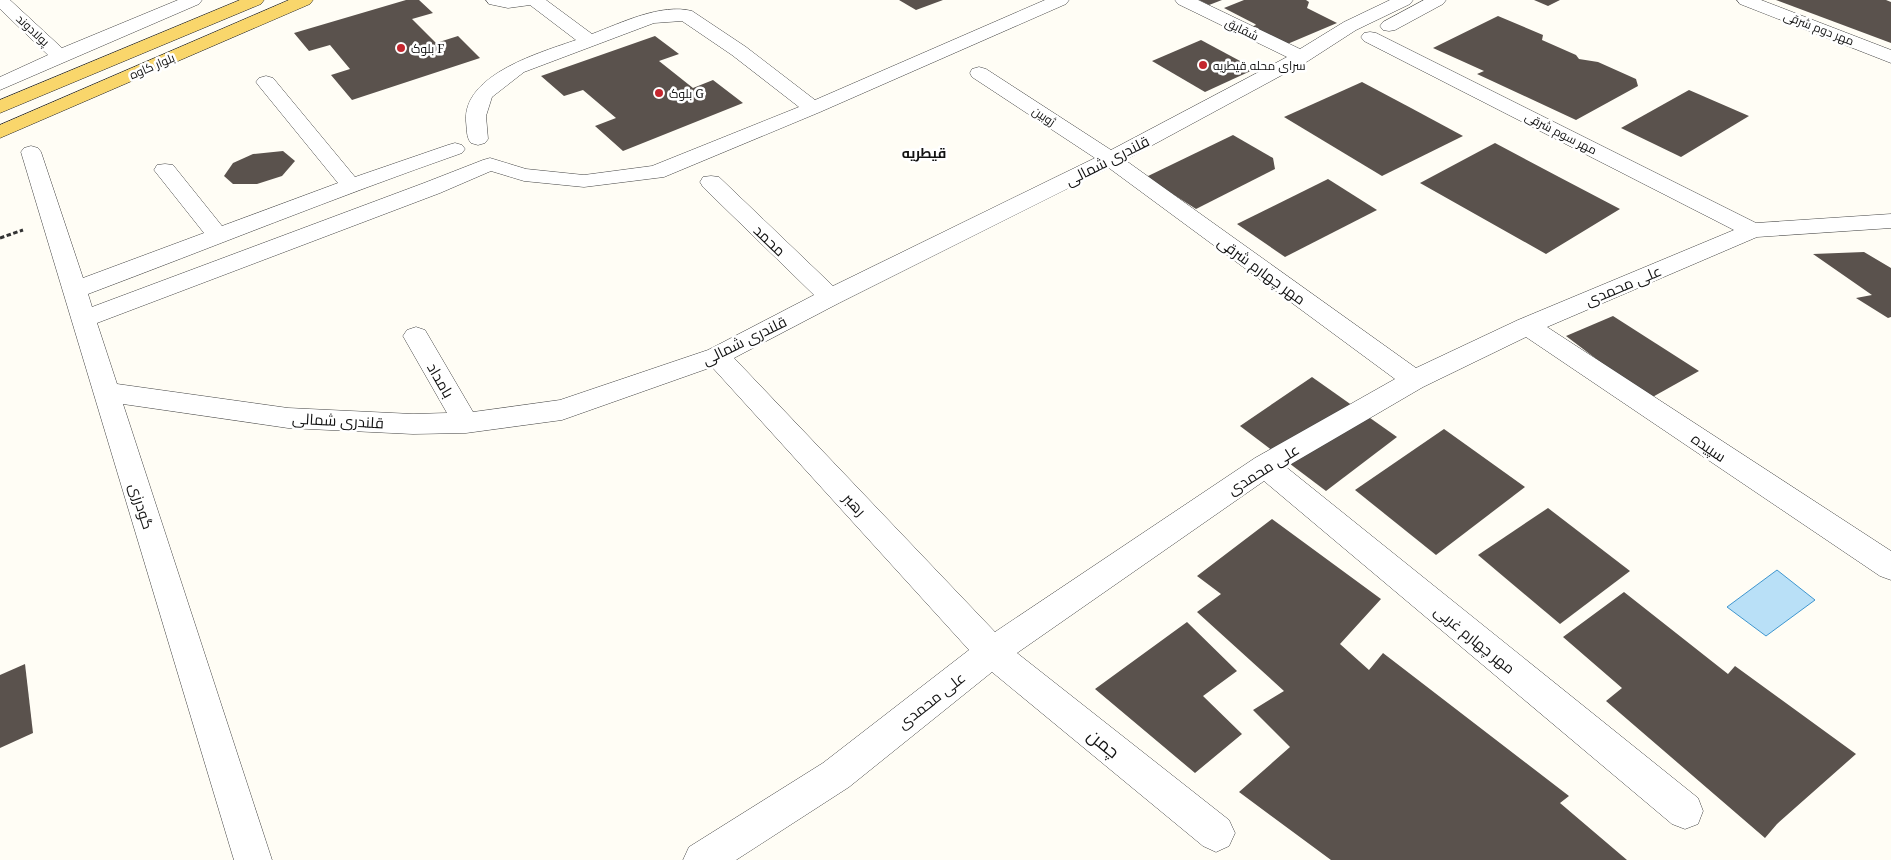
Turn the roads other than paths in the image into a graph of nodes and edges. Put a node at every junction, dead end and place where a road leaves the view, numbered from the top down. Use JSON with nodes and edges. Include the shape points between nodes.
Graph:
{"nodes":[{"id":1,"x":0,"y":0,"type":"edge"},
{"id":2,"x":193,"y":0,"type":"edge"},
{"id":3,"x":256,"y":0,"type":"edge"},
{"id":4,"x":304,"y":0,"type":"edge"},
{"id":5,"x":495,"y":0,"type":"edge"},
{"id":6,"x":529,"y":0,"type":"edge"},
{"id":7,"x":536,"y":0,"type":"edge"},
{"id":8,"x":1060,"y":0,"type":"edge"},
{"id":9,"x":1184,"y":0,"type":"edge"},
{"id":10,"x":1404,"y":0,"type":"edge"},
{"id":11,"x":1437,"y":0,"type":"edge"},
{"id":12,"x":1746,"y":0,"type":"edge"},
{"id":13,"x":1370,"y":36,"type":"junction"},
{"id":14,"x":590,"y":42,"type":"junction"},
{"id":15,"x":60,"y":56,"type":"junction"},
{"id":16,"x":1891,"y":57,"type":"edge"},
{"id":17,"x":1301,"y":58,"type":"junction"},
{"id":18,"x":979,"y":73,"type":"dead end"},
{"id":19,"x":266,"y":82,"type":"dead end"},
{"id":20,"x":0,"y":84,"type":"edge"},
{"id":21,"x":0,"y":106,"type":"edge"},
{"id":22,"x":813,"y":108,"type":"junction"},
{"id":23,"x":0,"y":132,"type":"edge"},
{"id":24,"x":493,"y":142,"type":"junction"},
{"id":25,"x":455,"y":149,"type":"junction"},
{"id":26,"x":30,"y":152,"type":"dead end"},
{"id":27,"x":1110,"y":159,"type":"junction"},
{"id":28,"x":490,"y":164,"type":"junction"},
{"id":29,"x":165,"y":170,"type":"dead end"},
{"id":30,"x":711,"y":182,"type":"dead end"},
{"id":31,"x":351,"y":185,"type":"junction"},
{"id":32,"x":1891,"y":221,"type":"edge"},
{"id":33,"x":1753,"y":230,"type":"junction"},
{"id":34,"x":219,"y":237,"type":"junction"},
{"id":35,"x":74,"y":290,"type":"junction"},
{"id":36,"x":830,"y":297,"type":"junction"},
{"id":37,"x":83,"y":319,"type":"junction"},
{"id":38,"x":1527,"y":326,"type":"junction"},
{"id":39,"x":416,"y":336,"type":"dead end"},
{"id":40,"x":717,"y":356,"type":"junction"},
{"id":41,"x":1414,"y":380,"type":"junction"},
{"id":42,"x":106,"y":392,"type":"junction"},
{"id":43,"x":466,"y":423,"type":"junction"},
{"id":44,"x":1265,"y":466,"type":"junction"},
{"id":45,"x":1891,"y":568,"type":"edge"},
{"id":46,"x":992,"y":652,"type":"junction"},
{"id":47,"x":1685,"y":812,"type":"dead end"},
{"id":48,"x":1216,"y":833,"type":"dead end"},
{"id":49,"x":253,"y":860,"type":"edge"},
{"id":50,"x":702,"y":860,"type":"edge"}],
"edges":[{"from":1,"to":15,"type":"street","name":"پولادوند"},
{"from":2,"to":15,"type":"street"},
{"from":3,"to":21,"type":"main road","name":"بلوار کاوه"},
{"from":4,"to":23,"type":"main road","name":"بلوار کاوه"},
{"from":5,"to":6,"type":"street","via":[[508,3]]},
{"from":7,"to":14,"type":"street"},
{"from":8,"to":22,"type":"street"},
{"from":9,"to":17,"type":"street","name":"شقایق"},
{"from":10,"to":17,"type":"street","name":"قلندری شمالی","via":[[1350,26]]},
{"from":11,"to":13,"type":"street","name":"قلندری شمالی"},
{"from":12,"to":16,"type":"street","name":"مهر دوم شرقی"},
{"from":13,"to":17,"type":"street","name":"قلندری شمالی"},
{"from":13,"to":33,"type":"street","name":"مهر سوم شرقی"},
{"from":14,"to":22,"type":"street","via":[[651,18],[686,15]]},
{"from":14,"to":24,"type":"street","via":[[517,68],[483,95],[476,116]]},
{"from":15,"to":20,"type":"street","name":"پولادوند"},
{"from":17,"to":27,"type":"street","name":"قلندری شمالی"},
{"from":18,"to":27,"type":"street","name":"ژوبین"},
{"from":19,"to":31,"type":"street"},
{"from":22,"to":28,"type":"street","via":[[656,172],[584,181],[524,175]]},
{"from":24,"to":25,"type":"street","via":[[461,145]]},
{"from":24,"to":28,"type":"street","via":[[503,156]]},
{"from":25,"to":28,"type":"street","via":[[450,159],[457,166],[473,169]]},
{"from":25,"to":31,"type":"street"},
{"from":26,"to":35,"type":"street","name":"گودرزی"},
{"from":27,"to":36,"type":"street","name":"قلندری شمالی"},
{"from":27,"to":41,"type":"street","name":"مهر چهارم شرقی"},
{"from":28,"to":37,"type":"street"},
{"from":29,"to":34,"type":"street"},
{"from":30,"to":36,"type":"street","name":"محمد"},
{"from":31,"to":34,"type":"street"},
{"from":32,"to":33,"type":"street","name":"علی محمدی"},
{"from":33,"to":38,"type":"street","name":"علی محمدی"},
{"from":34,"to":35,"type":"street"},
{"from":35,"to":37,"type":"street","name":"گودرزی"},
{"from":36,"to":40,"type":"street","name":"قلندری شمالی"},
{"from":37,"to":42,"type":"street","name":"گودرزی"},
{"from":38,"to":41,"type":"street","name":"علی محمدی"},
{"from":38,"to":45,"type":"street","name":"سپیده"},
{"from":39,"to":43,"type":"street","name":"بامداد"},
{"from":40,"to":43,"type":"street","name":"قلندری شمالی","via":[[562,410]]},
{"from":40,"to":46,"type":"street","name":"رهبر"},
{"from":41,"to":44,"type":"street","name":"علی محمدی"},
{"from":42,"to":43,"type":"street","name":"قلندری شمالی","via":[[288,418]]},
{"from":42,"to":49,"type":"street","name":"گودرزی"},
{"from":44,"to":46,"type":"street","name":"علی محمدی"},
{"from":44,"to":47,"type":"street","name":"مهر چهارم غربی"},
{"from":46,"to":48,"type":"street","name":"چمن"},
{"from":46,"to":50,"type":"street","name":"علی محمدی","via":[[836,775]]}]}
